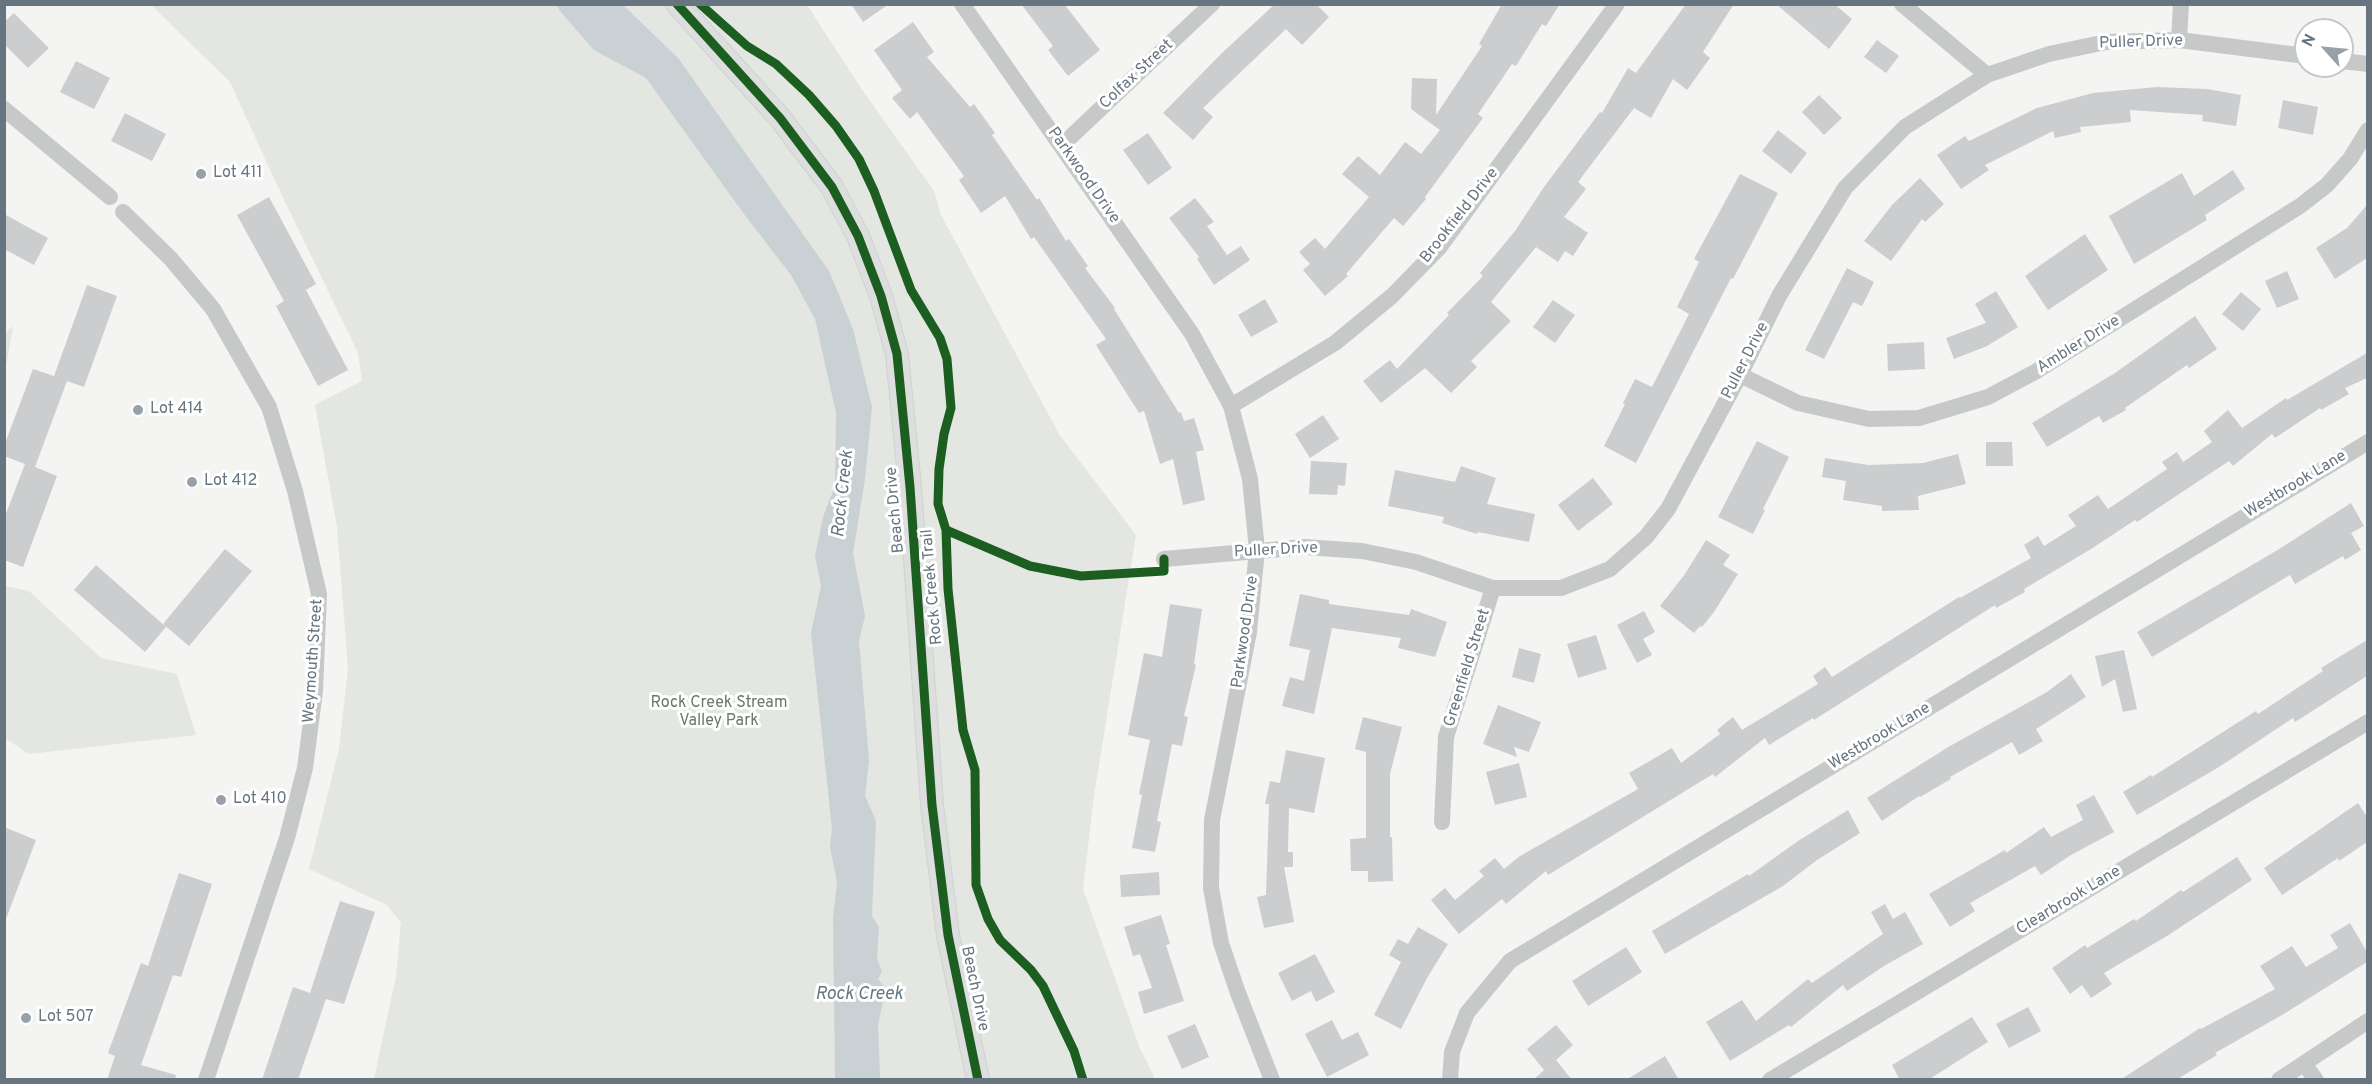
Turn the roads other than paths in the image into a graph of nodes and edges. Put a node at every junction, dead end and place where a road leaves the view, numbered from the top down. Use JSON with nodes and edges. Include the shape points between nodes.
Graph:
{"nodes":[{"id":1,"x":676,"y":4,"type":"edge"},
{"id":2,"x":962,"y":4,"type":"edge"},
{"id":3,"x":1212,"y":4,"type":"edge"},
{"id":4,"x":1617,"y":4,"type":"edge"},
{"id":5,"x":1902,"y":4,"type":"edge"},
{"id":6,"x":2181,"y":4,"type":"edge"},
{"id":7,"x":2179,"y":40,"type":"junction"},
{"id":8,"x":2294,"y":54,"type":"edge"},
{"id":9,"x":1987,"y":75,"type":"junction"},
{"id":10,"x":4,"y":109,"type":"edge"},
{"id":11,"x":2367,"y":130,"type":"edge"},
{"id":12,"x":1062,"y":145,"type":"junction"},
{"id":13,"x":110,"y":197,"type":"dead end"},
{"id":14,"x":123,"y":212,"type":"dead end"},
{"id":15,"x":1740,"y":375,"type":"junction"},
{"id":16,"x":1231,"y":406,"type":"junction"},
{"id":17,"x":2367,"y":442,"type":"edge"},
{"id":18,"x":1257,"y":550,"type":"junction"},
{"id":19,"x":1164,"y":559,"type":"dead end"},
{"id":20,"x":1493,"y":588,"type":"junction"},
{"id":21,"x":2367,"y":722,"type":"edge"},
{"id":22,"x":1442,"y":822,"type":"dead end"},
{"id":23,"x":2367,"y":1021,"type":"edge"},
{"id":24,"x":2304,"y":1064,"type":"junction"},
{"id":25,"x":206,"y":1080,"type":"edge"},
{"id":26,"x":978,"y":1080,"type":"edge"},
{"id":27,"x":1272,"y":1080,"type":"edge"},
{"id":28,"x":1450,"y":1080,"type":"edge"},
{"id":29,"x":1770,"y":1080,"type":"edge"},
{"id":30,"x":2279,"y":1080,"type":"edge"},
{"id":31,"x":2316,"y":1080,"type":"edge"}],
"edges":[{"from":1,"to":26,"type":"street","name":"Beach Drive","via":[[780,118],[832,188],[858,236],[882,296],[898,365],[932,805],[946,923]]},
{"from":2,"to":12,"type":"street","name":"Parkwood Drive"},
{"from":3,"to":12,"type":"street","name":"Colfax Street"},
{"from":4,"to":16,"type":"street","name":"Brookfield Drive","via":[[1439,248],[1392,296],[1335,343]]},
{"from":5,"to":9,"type":"street"},
{"from":6,"to":7,"type":"street"},
{"from":7,"to":8,"type":"street","name":"Puller Drive"},
{"from":7,"to":9,"type":"street","name":"Puller Drive","via":[[2106,42],[2049,54]]},
{"from":9,"to":15,"type":"street","name":"Puller Drive","via":[[1905,127],[1845,188],[1779,296]]},
{"from":10,"to":13,"type":"street"},
{"from":11,"to":15,"type":"street","name":"Ambler Drive","via":[[2350,159],[2327,185],[2300,206],[2035,372],[1988,396],[1919,418],[1869,419],[1798,403]]},
{"from":12,"to":16,"type":"street","name":"Parkwood Drive","via":[[1192,334]]},
{"from":14,"to":25,"type":"street","name":"Weymouth Street","via":[[171,259],[213,309],[269,407],[295,490],[319,594],[315,691],[304,768],[287,838]]},
{"from":15,"to":20,"type":"street","name":"Puller Drive","via":[[1668,509],[1646,537],[1610,569],[1562,588]]},
{"from":16,"to":18,"type":"street","name":"Parkwood Drive","via":[[1250,479]]},
{"from":17,"to":28,"type":"street","name":"Westbrook Lane","via":[[1510,961],[1467,1013],[1452,1052]]},
{"from":18,"to":19,"type":"street","name":"Puller Drive"},
{"from":18,"to":20,"type":"street","name":"Puller Drive","via":[[1305,547],[1362,551],[1416,562]]},
{"from":18,"to":27,"type":"street","name":"Parkwood Drive","via":[[1250,632],[1212,820],[1211,888],[1221,943]]},
{"from":20,"to":22,"type":"street","name":"Greenfield Street","via":[[1446,736]]},
{"from":21,"to":29,"type":"street","name":"Clearbrook Lane"},
{"from":23,"to":24,"type":"street"},
{"from":24,"to":30,"type":"street"},
{"from":24,"to":31,"type":"street"}]}
